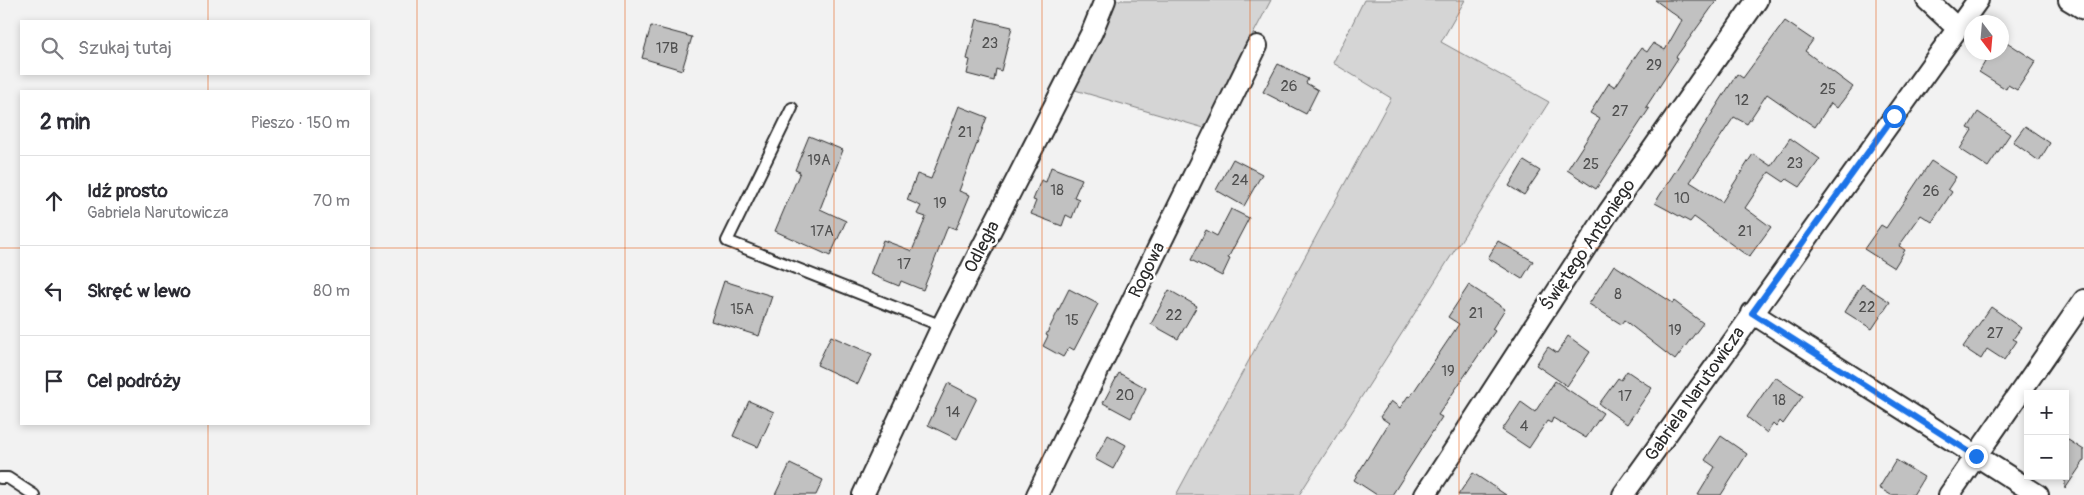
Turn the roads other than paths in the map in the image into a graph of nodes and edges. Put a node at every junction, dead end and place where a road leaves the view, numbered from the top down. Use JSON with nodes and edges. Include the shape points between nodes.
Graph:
{"nodes":[{"id":1,"x":1105,"y":0,"type":"edge"},
{"id":2,"x":1757,"y":0,"type":"edge"},
{"id":3,"x":1927,"y":0,"type":"edge"},
{"id":4,"x":1978,"y":0,"type":"edge"},
{"id":5,"x":2069,"y":0,"type":"edge"},
{"id":6,"x":2084,"y":9,"type":"edge"},
{"id":7,"x":1957,"y":28,"type":"junction"},
{"id":8,"x":1257,"y":46,"type":"dead end"},
{"id":9,"x":792,"y":108,"type":"dead end"},
{"id":10,"x":2084,"y":300,"type":"edge"},
{"id":11,"x":1752,"y":313,"type":"junction"},
{"id":12,"x":942,"y":326,"type":"junction"},
{"id":13,"x":1976,"y":456,"type":"junction"},
{"id":14,"x":0,"y":478,"type":"edge"},
{"id":15,"x":34,"y":495,"type":"edge"},
{"id":16,"x":863,"y":495,"type":"edge"},
{"id":17,"x":1037,"y":495,"type":"edge"},
{"id":18,"x":1425,"y":495,"type":"edge"},
{"id":19,"x":1623,"y":495,"type":"edge"},
{"id":20,"x":1950,"y":495,"type":"edge"},
{"id":21,"x":2038,"y":495,"type":"edge"}],
"edges":[{"from":1,"to":12,"type":"street","name":"Odległa","via":[[1092,32]]},
{"from":2,"to":18,"type":"street","name":"Świętego Antoniego","via":[[1608,213]]},
{"from":3,"to":7,"type":"street"},
{"from":4,"to":7,"type":"street","name":"Gabriela Narutowicza"},
{"from":5,"to":6,"type":"street"},
{"from":7,"to":11,"type":"street","name":"Gabriela Narutowicza"},
{"from":8,"to":17,"type":"street","name":"Rogowa"},
{"from":9,"to":12,"type":"lane","via":[[727,241]]},
{"from":10,"to":13,"type":"street"},
{"from":11,"to":13,"type":"street"},
{"from":11,"to":19,"type":"street","name":"Gabriela Narutowicza"},
{"from":12,"to":16,"type":"street","name":"Odległa"},
{"from":13,"to":20,"type":"street"},
{"from":13,"to":21,"type":"street"},
{"from":14,"to":15,"type":"lane","via":[[8,478]]}]}
